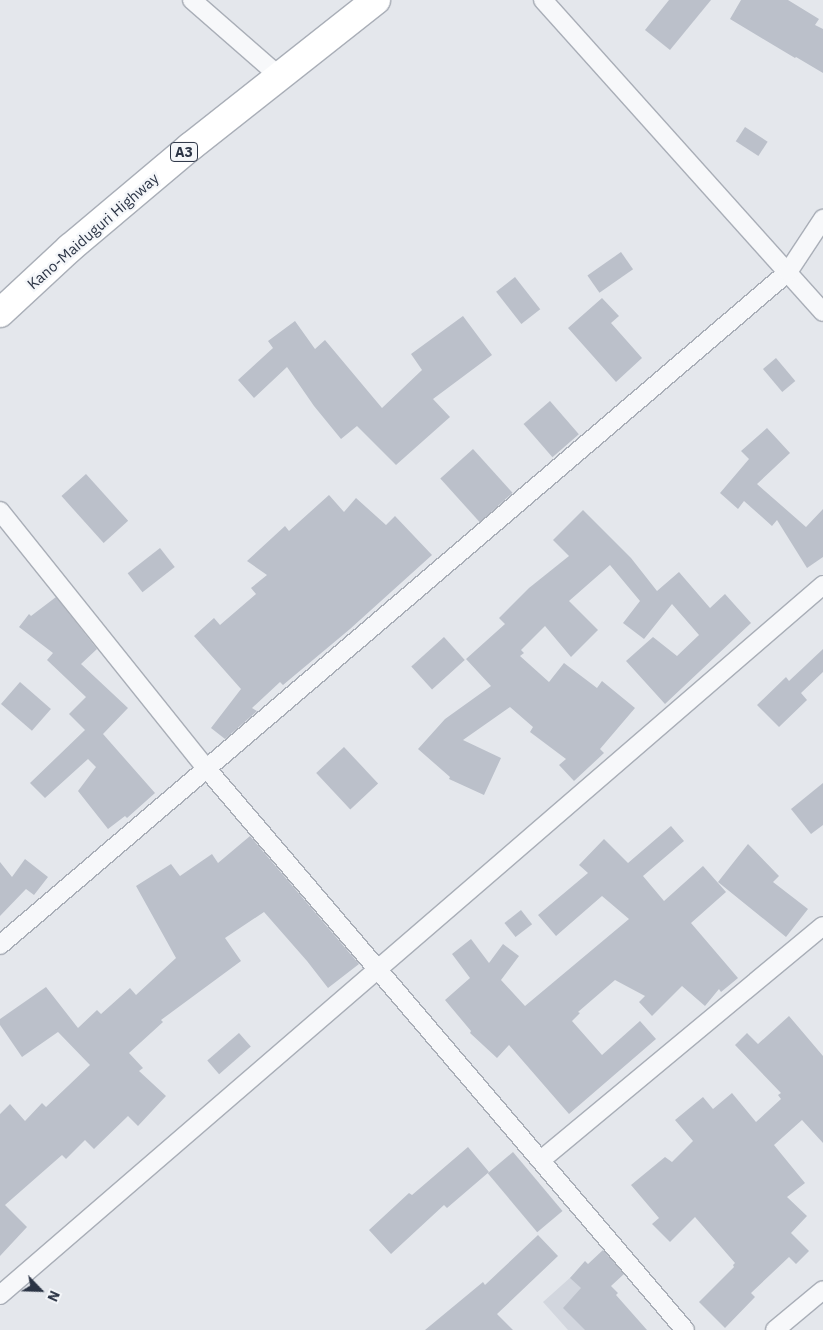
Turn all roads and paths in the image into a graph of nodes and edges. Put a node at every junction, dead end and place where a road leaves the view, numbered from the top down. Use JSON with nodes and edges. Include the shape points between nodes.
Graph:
{"nodes":[{"id":1,"x":192,"y":0,"type":"edge"},
{"id":2,"x":376,"y":0,"type":"edge"},
{"id":3,"x":543,"y":0,"type":"edge"},
{"id":4,"x":279,"y":76,"type":"junction"},
{"id":5,"x":823,"y":219,"type":"edge"},
{"id":6,"x":788,"y":272,"type":"junction"},
{"id":7,"x":823,"y":312,"type":"edge"},
{"id":8,"x":0,"y":313,"type":"edge"},
{"id":9,"x":0,"y":511,"type":"edge"},
{"id":10,"x":823,"y":585,"type":"edge"},
{"id":11,"x":207,"y":769,"type":"junction"},
{"id":12,"x":823,"y":926,"type":"edge"},
{"id":13,"x":0,"y":945,"type":"edge"},
{"id":14,"x":378,"y":969,"type":"junction"},
{"id":15,"x":541,"y":1160,"type":"junction"},
{"id":16,"x":823,"y":1290,"type":"edge"},
{"id":17,"x":0,"y":1295,"type":"edge"},
{"id":18,"x":685,"y":1330,"type":"edge"},
{"id":19,"x":776,"y":1330,"type":"edge"}],
"edges":[{"from":1,"to":4,"type":"street"},
{"from":2,"to":4,"type":"highway","name":"Kano-Maiduguri Highway","number":"A3"},
{"from":3,"to":6,"type":"street"},
{"from":4,"to":8,"type":"highway","name":"Kano-Maiduguri Highway","number":"A3","via":[[77,242]]},
{"from":5,"to":6,"type":"street"},
{"from":6,"to":7,"type":"street"},
{"from":6,"to":11,"type":"street"},
{"from":9,"to":11,"type":"street"},
{"from":10,"to":14,"type":"street"},
{"from":11,"to":13,"type":"street"},
{"from":11,"to":14,"type":"street"},
{"from":12,"to":15,"type":"street"},
{"from":14,"to":15,"type":"street"},
{"from":14,"to":17,"type":"street"},
{"from":15,"to":18,"type":"street"},
{"from":16,"to":19,"type":"street"}]}
